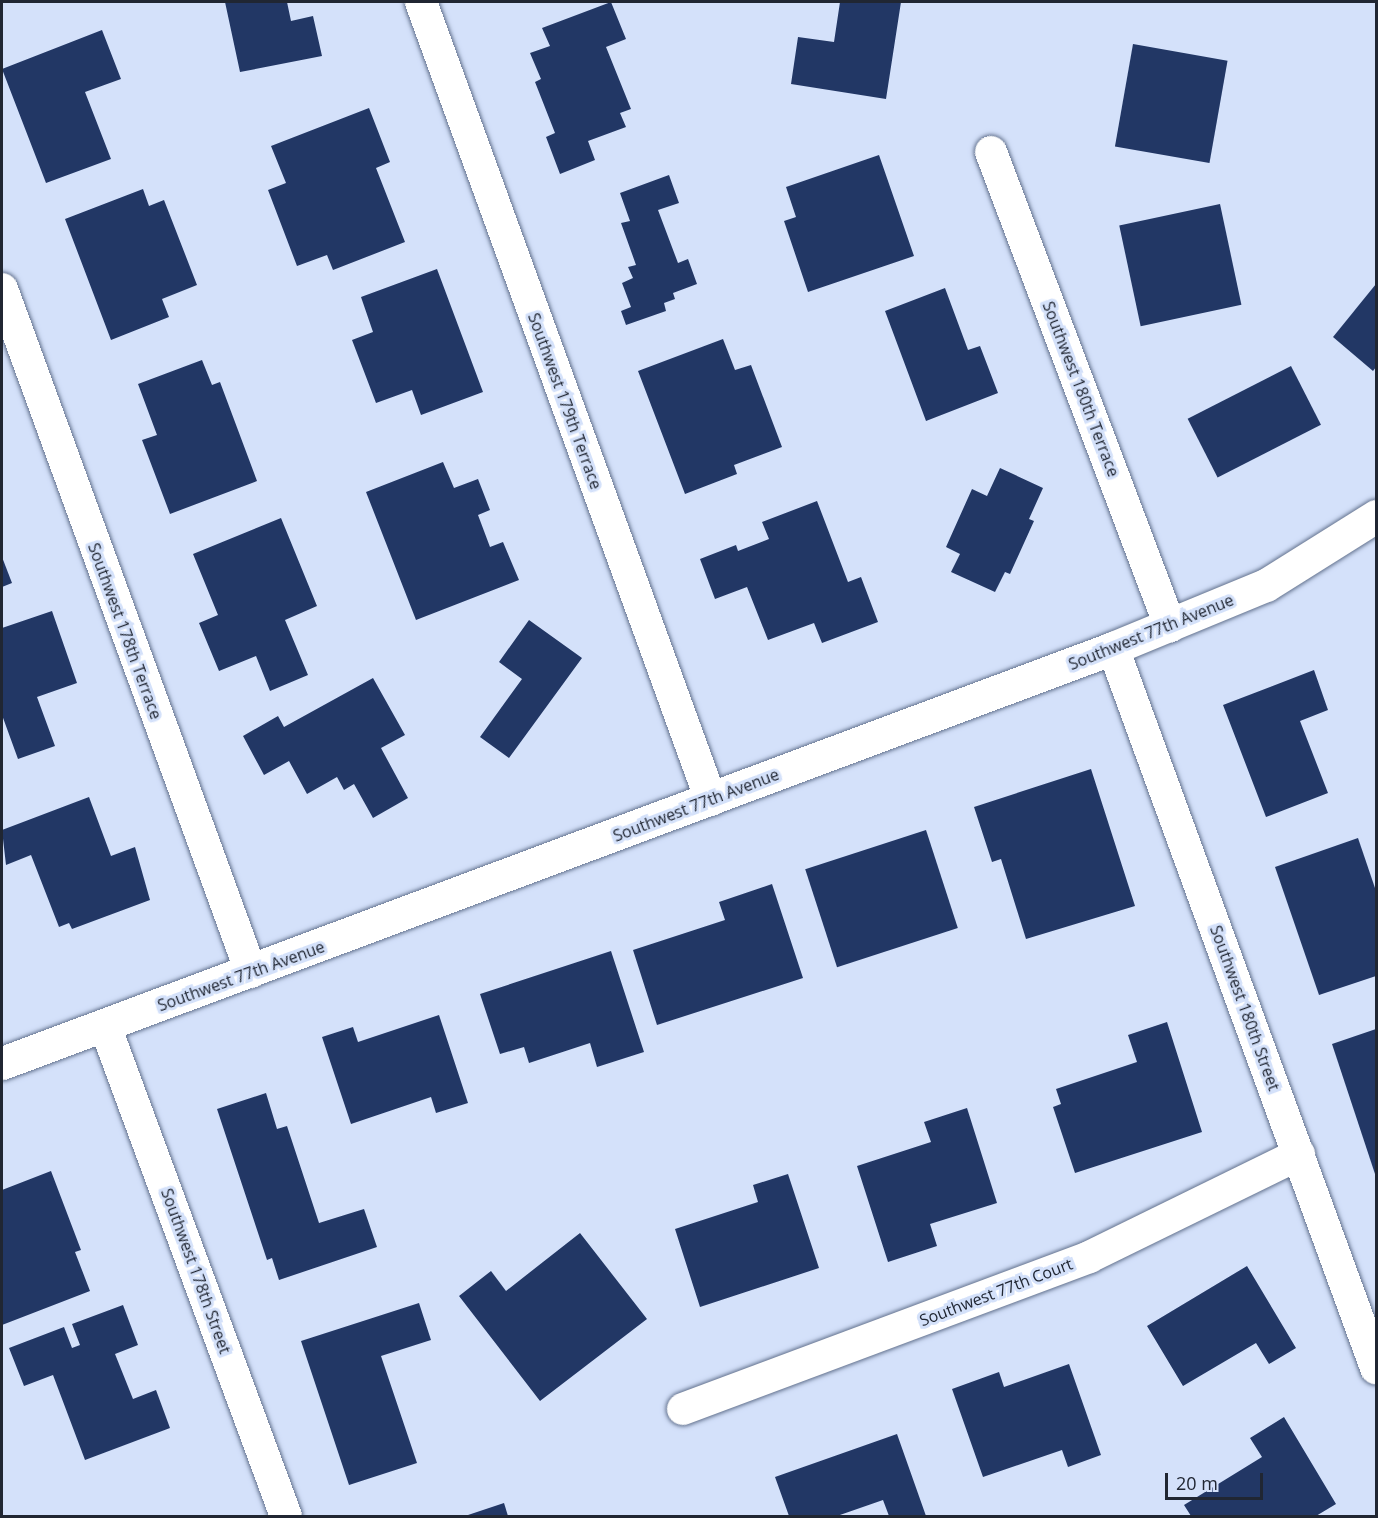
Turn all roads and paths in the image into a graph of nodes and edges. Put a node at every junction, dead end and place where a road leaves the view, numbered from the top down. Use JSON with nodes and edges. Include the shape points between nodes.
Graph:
{"nodes":[{"id":1,"x":421,"y":2,"type":"edge"},
{"id":2,"x":991,"y":152,"type":"dead end"},
{"id":3,"x":2,"y":289,"type":"edge"},
{"id":4,"x":1377,"y":516,"type":"edge"},
{"id":5,"x":1170,"y":626,"type":"junction"},
{"id":6,"x":1113,"y":648,"type":"junction"},
{"id":7,"x":711,"y":800,"type":"junction"},
{"id":8,"x":251,"y":972,"type":"junction"},
{"id":9,"x":105,"y":1026,"type":"junction"},
{"id":10,"x":2,"y":1063,"type":"edge"},
{"id":11,"x":1299,"y":1154,"type":"junction"},
{"id":12,"x":1377,"y":1368,"type":"edge"},
{"id":13,"x":683,"y":1409,"type":"dead end"},
{"id":14,"x":286,"y":1516,"type":"edge"}],
"edges":[{"from":1,"to":7,"type":"street","name":"Southwest 179th Terrace"},
{"from":2,"to":5,"type":"street","name":"Southwest 180th Terrace"},
{"from":3,"to":8,"type":"street","name":"Southwest 178th Terrace"},
{"from":4,"to":5,"type":"street","name":"Southwest 77th Avenue","via":[[1301,567]]},
{"from":5,"to":6,"type":"street","name":"Southwest 77th Avenue"},
{"from":6,"to":7,"type":"street","name":"Southwest 77th Avenue"},
{"from":6,"to":11,"type":"street","name":"Southwest 180th Street"},
{"from":7,"to":8,"type":"street","name":"Southwest 77th Avenue"},
{"from":8,"to":9,"type":"street","name":"Southwest 77th Avenue"},
{"from":9,"to":10,"type":"street","name":"Southwest 77th Avenue"},
{"from":9,"to":14,"type":"street","name":"Southwest 178th Street"},
{"from":11,"to":12,"type":"street","name":"Southwest 180th Street"},
{"from":11,"to":13,"type":"street","name":"Southwest 77th Court","via":[[1089,1257]]}]}
